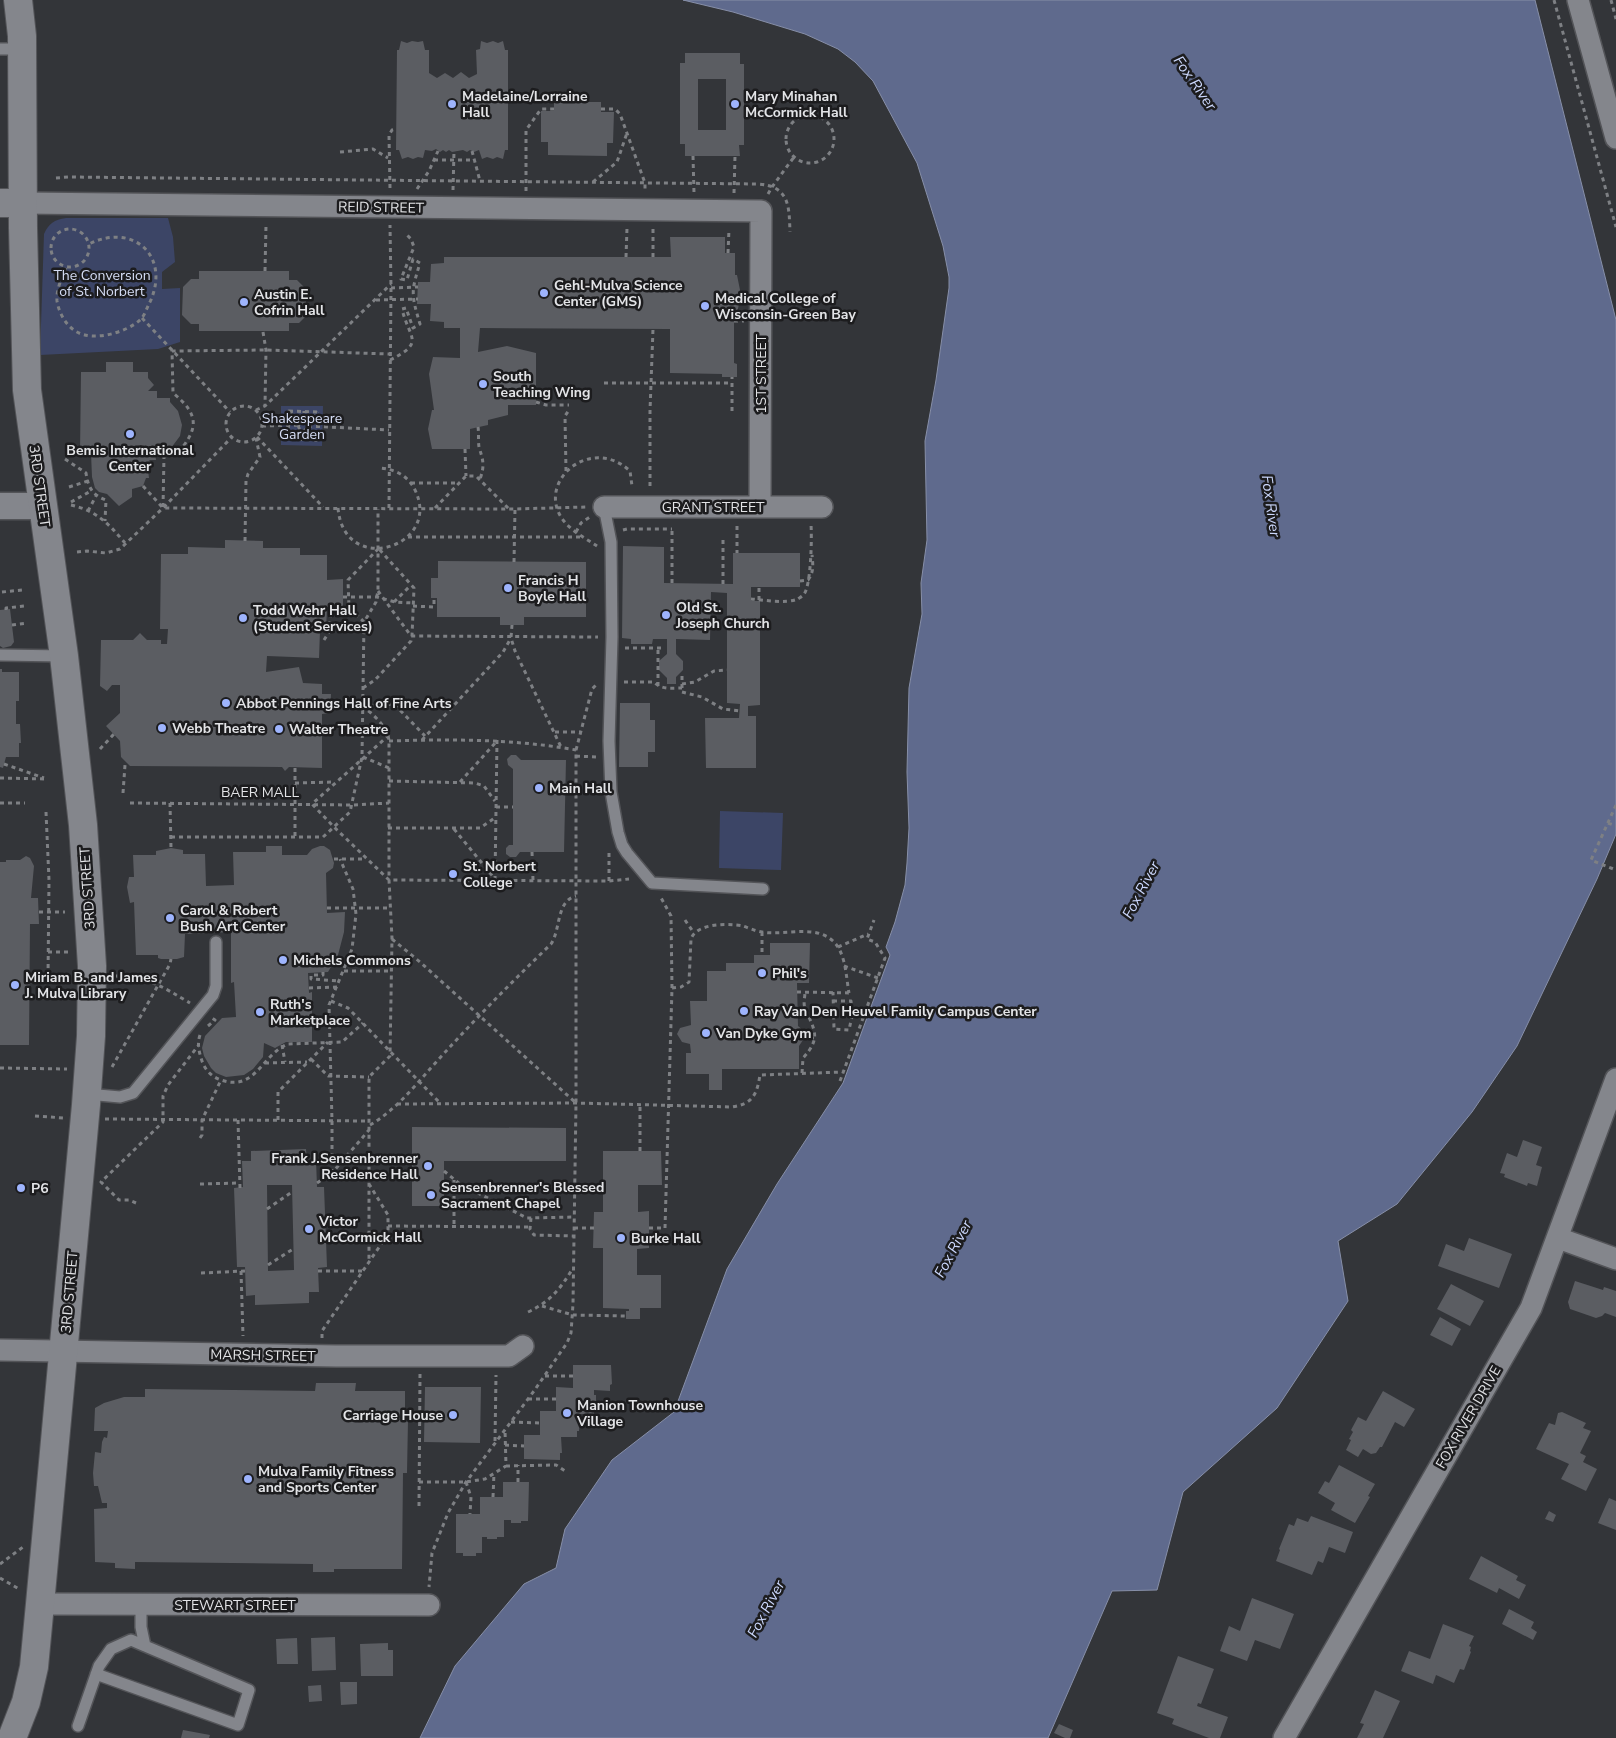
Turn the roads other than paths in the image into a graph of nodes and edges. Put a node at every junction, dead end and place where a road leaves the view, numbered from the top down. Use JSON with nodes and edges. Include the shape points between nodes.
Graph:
{"nodes":[{"id":1,"x":18,"y":0,"type":"edge"},
{"id":2,"x":29,"y":0,"type":"edge"},
{"id":3,"x":1578,"y":0,"type":"edge"},
{"id":4,"x":15,"y":44,"type":"edge"},
{"id":5,"x":1616,"y":138,"type":"edge"},
{"id":6,"x":12,"y":203,"type":"edge"},
{"id":7,"x":761,"y":211,"type":"joint"},
{"id":8,"x":0,"y":506,"type":"edge"},
{"id":9,"x":43,"y":506,"type":"junction"},
{"id":10,"x":604,"y":507,"type":"joint"},
{"id":11,"x":817,"y":507,"type":"road end"},
{"id":12,"x":760,"y":508,"type":"junction"},
{"id":13,"x":0,"y":655,"type":"edge"},
{"id":14,"x":64,"y":656,"type":"junction"},
{"id":15,"x":763,"y":889,"type":"dead end"},
{"id":16,"x":216,"y":942,"type":"dead end"},
{"id":17,"x":1616,"y":1079,"type":"edge"},
{"id":18,"x":86,"y":1107,"type":"junction"},
{"id":19,"x":1558,"y":1238,"type":"junction"},
{"id":20,"x":1616,"y":1259,"type":"edge"},
{"id":21,"x":523,"y":1346,"type":"dead end"},
{"id":22,"x":0,"y":1350,"type":"edge"},
{"id":23,"x":64,"y":1351,"type":"junction"},
{"id":24,"x":30,"y":1597,"type":"junction"},
{"id":25,"x":141,"y":1604,"type":"junction"},
{"id":26,"x":429,"y":1605,"type":"road end"},
{"id":27,"x":145,"y":1646,"type":"junction"},
{"id":28,"x":96,"y":1674,"type":"junction"},
{"id":29,"x":78,"y":1726,"type":"dead end"},
{"id":30,"x":12,"y":1738,"type":"edge"},
{"id":31,"x":1284,"y":1738,"type":"edge"}],
"edges":[{"from":1,"to":4,"type":"main road"},
{"from":2,"to":4,"type":"main road"},
{"from":3,"to":5,"type":"street"},
{"from":4,"to":6,"type":"main road","name":"3RD STREET"},
{"from":6,"to":7,"type":"street","name":"REID STREET"},
{"from":6,"to":9,"type":"main road","name":"3RD STREET","via":[[27,390]]},
{"from":7,"to":12,"type":"street","name":"1ST STREET"},
{"from":8,"to":9,"type":"street"},
{"from":9,"to":14,"type":"main road","name":"3RD STREET"},
{"from":10,"to":12,"type":"street","name":"GRANT STREET"},
{"from":10,"to":15,"type":"lane","via":[[611,542],[610,772],[618,832],[627,853],[650,880]]},
{"from":11,"to":12,"type":"street","name":"GRANT STREET"},
{"from":13,"to":14,"type":"lane"},
{"from":14,"to":18,"type":"main road","name":"3RD STREET","via":[[83,825],[92,976]]},
{"from":16,"to":18,"type":"lane","via":[[213,995],[133,1093]]},
{"from":17,"to":19,"type":"street","name":"FOX RIVER DRIVE"},
{"from":18,"to":23,"type":"main road","name":"3RD STREET"},
{"from":19,"to":20,"type":"street"},
{"from":19,"to":31,"type":"street","name":"FOX RIVER DRIVE","via":[[1531,1308]]},
{"from":21,"to":23,"type":"street","name":"MARSH STREET","via":[[509,1356]]},
{"from":22,"to":23,"type":"street","name":"MARSH STREET"},
{"from":23,"to":24,"type":"main road","name":"3RD STREET"},
{"from":24,"to":25,"type":"street","name":"STEWART STREET"},
{"from":24,"to":30,"type":"main road","name":"3RD STREET","via":[[34,1667],[26,1702]]},
{"from":25,"to":26,"type":"street","name":"STEWART STREET"},
{"from":25,"to":27,"type":"lane"},
{"from":27,"to":28,"type":"lane","via":[[131,1640],[112,1648]]},
{"from":27,"to":28,"type":"lane","via":[[249,1690],[238,1725]]},
{"from":28,"to":29,"type":"lane"}]}
